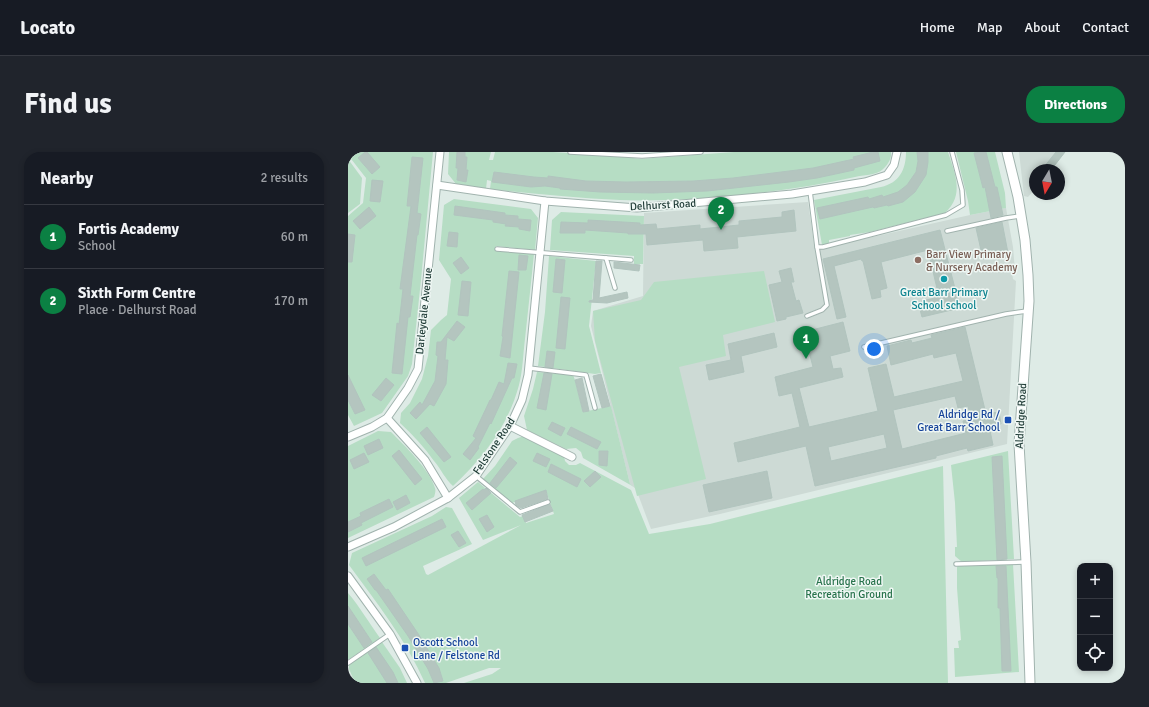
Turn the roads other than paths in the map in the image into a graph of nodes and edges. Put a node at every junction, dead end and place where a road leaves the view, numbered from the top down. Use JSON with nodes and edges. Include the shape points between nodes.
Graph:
{"nodes":[{"id":1,"x":440,"y":152,"type":"edge"},
{"id":2,"x":570,"y":152,"type":"edge"},
{"id":3,"x":701,"y":152,"type":"edge"},
{"id":4,"x":897,"y":152,"type":"edge"},
{"id":5,"x":952,"y":152,"type":"edge"},
{"id":6,"x":1006,"y":152,"type":"edge"},
{"id":7,"x":437,"y":185,"type":"junction"},
{"id":8,"x":810,"y":191,"type":"junction"},
{"id":9,"x":545,"y":201,"type":"junction"},
{"id":10,"x":1021,"y":216,"type":"junction"},
{"id":11,"x":947,"y":231,"type":"dead end"},
{"id":12,"x":817,"y":247,"type":"junction"},
{"id":13,"x":497,"y":249,"type":"dead end"},
{"id":14,"x":540,"y":253,"type":"junction"},
{"id":15,"x":606,"y":258,"type":"junction"},
{"id":16,"x":631,"y":260,"type":"dead end"},
{"id":17,"x":615,"y":288,"type":"dead end"},
{"id":18,"x":1028,"y":311,"type":"junction"},
{"id":19,"x":807,"y":316,"type":"dead end"},
{"id":20,"x":864,"y":347,"type":"dead end"},
{"id":21,"x":529,"y":368,"type":"junction"},
{"id":22,"x":595,"y":408,"type":"dead end"},
{"id":23,"x":387,"y":418,"type":"junction"},
{"id":24,"x":510,"y":426,"type":"junction"},
{"id":25,"x":348,"y":437,"type":"edge"},
{"id":26,"x":572,"y":457,"type":"dead end"},
{"id":27,"x":476,"y":476,"type":"junction"},
{"id":28,"x":448,"y":498,"type":"junction"},
{"id":29,"x":548,"y":502,"type":"dead end"},
{"id":30,"x":348,"y":547,"type":"edge"},
{"id":31,"x":1026,"y":562,"type":"junction"},
{"id":32,"x":956,"y":564,"type":"dead end"},
{"id":33,"x":348,"y":576,"type":"edge"},
{"id":34,"x":390,"y":634,"type":"junction"},
{"id":35,"x":348,"y":663,"type":"edge"},
{"id":36,"x":348,"y":676,"type":"edge"},
{"id":37,"x":351,"y":683,"type":"edge"},
{"id":38,"x":417,"y":683,"type":"edge"},
{"id":39,"x":1030,"y":683,"type":"edge"}],
"edges":[{"from":1,"to":7,"type":"street","name":"Darleydale Avenue"},
{"from":2,"to":3,"type":"lane","via":[[642,156]]},
{"from":4,"to":8,"type":"street","name":"Delhurst Road","via":[[894,165],[887,175],[865,182]]},
{"from":5,"to":12,"type":"lane","via":[[962,190],[963,205],[946,215]]},
{"from":6,"to":10,"type":"street","name":"Aldridge Road"},
{"from":7,"to":9,"type":"street","name":"Delhurst Road"},
{"from":7,"to":23,"type":"street","name":"Darleydale Avenue","via":[[418,369]]},
{"from":8,"to":9,"type":"street","name":"Delhurst Road","via":[[637,208]]},
{"from":8,"to":12,"type":"lane"},
{"from":9,"to":14,"type":"street","name":"Felstone Road"},
{"from":10,"to":11,"type":"lane"},
{"from":10,"to":18,"type":"street","name":"Aldridge Road","via":[[1028,275]]},
{"from":12,"to":19,"type":"lane","via":[[828,305]]},
{"from":13,"to":14,"type":"lane"},
{"from":14,"to":15,"type":"lane"},
{"from":14,"to":21,"type":"street","name":"Felstone Road"},
{"from":15,"to":16,"type":"lane"},
{"from":15,"to":17,"type":"lane"},
{"from":18,"to":20,"type":"lane"},
{"from":18,"to":31,"type":"street","name":"Aldridge Road","via":[[1019,444]]},
{"from":21,"to":22,"type":"lane","via":[[586,375]]},
{"from":21,"to":24,"type":"street","name":"Felstone Road","via":[[522,400]]},
{"from":23,"to":25,"type":"street","name":"Darleydale Avenue"},
{"from":23,"to":28,"type":"street","via":[[425,460]]},
{"from":24,"to":26,"type":"street"},
{"from":24,"to":27,"type":"street","name":"Felstone Road"},
{"from":27,"to":28,"type":"street","name":"Felstone Road"},
{"from":27,"to":29,"type":"lane","via":[[520,512]]},
{"from":28,"to":30,"type":"street","name":"Felstone Road","via":[[394,527]]},
{"from":31,"to":32,"type":"lane"},
{"from":31,"to":39,"type":"street","name":"Aldridge Road"},
{"from":33,"to":34,"type":"street"},
{"from":34,"to":35,"type":"lane"},
{"from":34,"to":38,"type":"street"},
{"from":36,"to":37,"type":"lane"}]}
